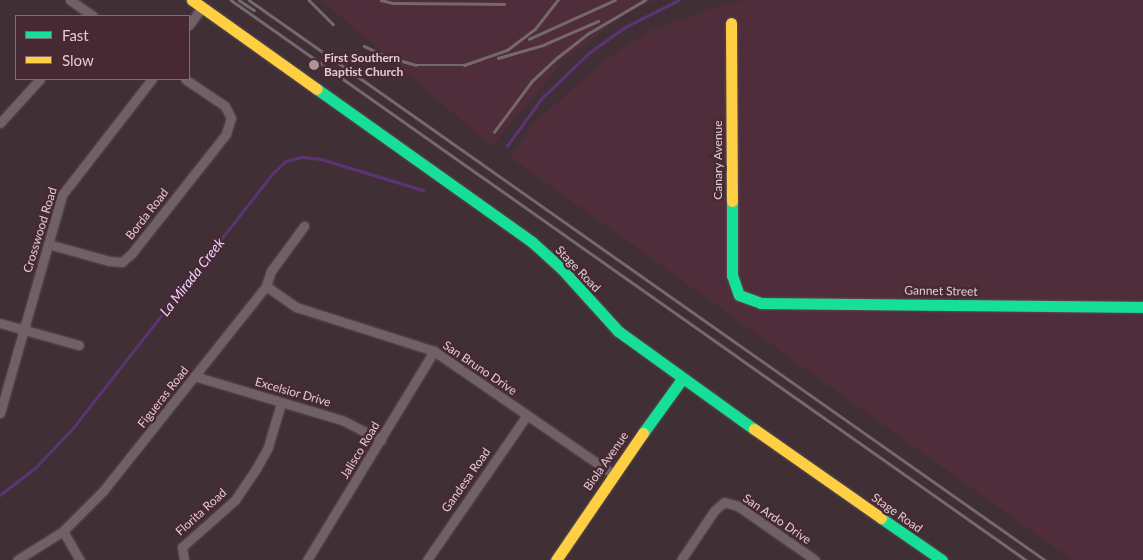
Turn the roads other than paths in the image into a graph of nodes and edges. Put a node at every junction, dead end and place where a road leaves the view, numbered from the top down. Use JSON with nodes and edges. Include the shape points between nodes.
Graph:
{"nodes":[{"id":1,"x":70,"y":0,"type":"edge"},
{"id":2,"x":192,"y":0,"type":"edge"},
{"id":3,"x":202,"y":7,"type":"junction"},
{"id":4,"x":89,"y":15,"type":"edge"},
{"id":5,"x":731,"y":23,"type":"dead end"},
{"id":6,"x":190,"y":25,"type":"edge"},
{"id":7,"x":39,"y":80,"type":"edge"},
{"id":8,"x":151,"y":80,"type":"edge"},
{"id":9,"x":186,"y":80,"type":"edge"},
{"id":10,"x":0,"y":123,"type":"edge"},
{"id":11,"x":304,"y":226,"type":"dead end"},
{"id":12,"x":48,"y":244,"type":"junction"},
{"id":13,"x":266,"y":286,"type":"junction"},
{"id":14,"x":739,"y":295,"type":"joint"},
{"id":15,"x":1143,"y":307,"type":"edge"},
{"id":16,"x":0,"y":323,"type":"edge"},
{"id":17,"x":23,"y":330,"type":"junction"},
{"id":18,"x":79,"y":345,"type":"dead end"},
{"id":19,"x":434,"y":351,"type":"junction"},
{"id":20,"x":194,"y":376,"type":"junction"},
{"id":21,"x":682,"y":379,"type":"junction"},
{"id":22,"x":281,"y":403,"type":"junction"},
{"id":23,"x":0,"y":413,"type":"edge"},
{"id":24,"x":527,"y":415,"type":"junction"},
{"id":25,"x":381,"y":440,"type":"junction"},
{"id":26,"x":612,"y":474,"type":"junction"},
{"id":27,"x":63,"y":531,"type":"junction"},
{"id":28,"x":17,"y":560,"type":"edge"},
{"id":29,"x":80,"y":560,"type":"edge"},
{"id":30,"x":184,"y":560,"type":"edge"},
{"id":31,"x":307,"y":560,"type":"edge"},
{"id":32,"x":428,"y":560,"type":"edge"},
{"id":33,"x":556,"y":560,"type":"edge"},
{"id":34,"x":681,"y":560,"type":"edge"},
{"id":35,"x":815,"y":560,"type":"edge"},
{"id":36,"x":942,"y":560,"type":"edge"}],
"edges":[{"from":1,"to":4,"type":"street"},
{"from":2,"to":3,"type":"main road","name":"Stage Road"},
{"from":3,"to":6,"type":"street"},
{"from":3,"to":21,"type":"main road","name":"Stage Road","via":[[532,242],[560,267],[618,331]]},
{"from":5,"to":14,"type":"main road","name":"Canary Avenue","via":[[732,275]]},
{"from":7,"to":10,"type":"street"},
{"from":8,"to":12,"type":"street","name":"Crosswood Road","via":[[119,125],[70,180],[62,195]]},
{"from":9,"to":12,"type":"street","name":"Borda Road","via":[[225,106],[231,118],[226,134],[132,253],[122,262]]},
{"from":11,"to":13,"type":"street","name":"Figueras Road","via":[[272,271]]},
{"from":12,"to":17,"type":"street","name":"Crosswood Road"},
{"from":13,"to":19,"type":"street","name":"San Bruno Drive","via":[[305,310]]},
{"from":13,"to":20,"type":"street","name":"Figueras Road"},
{"from":14,"to":15,"type":"main road","name":"Gannet Street","via":[[761,303]]},
{"from":16,"to":17,"type":"street"},
{"from":17,"to":18,"type":"street"},
{"from":17,"to":23,"type":"street","name":"Crosswood Road"},
{"from":19,"to":24,"type":"street","name":"San Bruno Drive"},
{"from":19,"to":25,"type":"street","name":"Jalisco Road"},
{"from":20,"to":22,"type":"street","name":"Excelsior Drive"},
{"from":20,"to":27,"type":"street","name":"Figueras Road","via":[[133,456]]},
{"from":21,"to":26,"type":"main road","name":"Biola Avenue"},
{"from":21,"to":36,"type":"main road","name":"Stage Road"},
{"from":22,"to":25,"type":"street","name":"Excelsior Drive","via":[[342,420]]},
{"from":22,"to":30,"type":"street","name":"Florita Road","via":[[268,447],[256,469],[235,500],[182,546]]},
{"from":24,"to":26,"type":"street","name":"San Bruno Drive"},
{"from":24,"to":32,"type":"street","name":"Gandesa Road"},
{"from":25,"to":31,"type":"street","name":"Jalisco Road"},
{"from":26,"to":33,"type":"main road","name":"Biola Avenue"},
{"from":27,"to":28,"type":"street","name":"Figueras Road"},
{"from":27,"to":29,"type":"street"},
{"from":34,"to":35,"type":"street","name":"San Ardo Drive","via":[[714,511],[724,502],[738,506]]}]}
